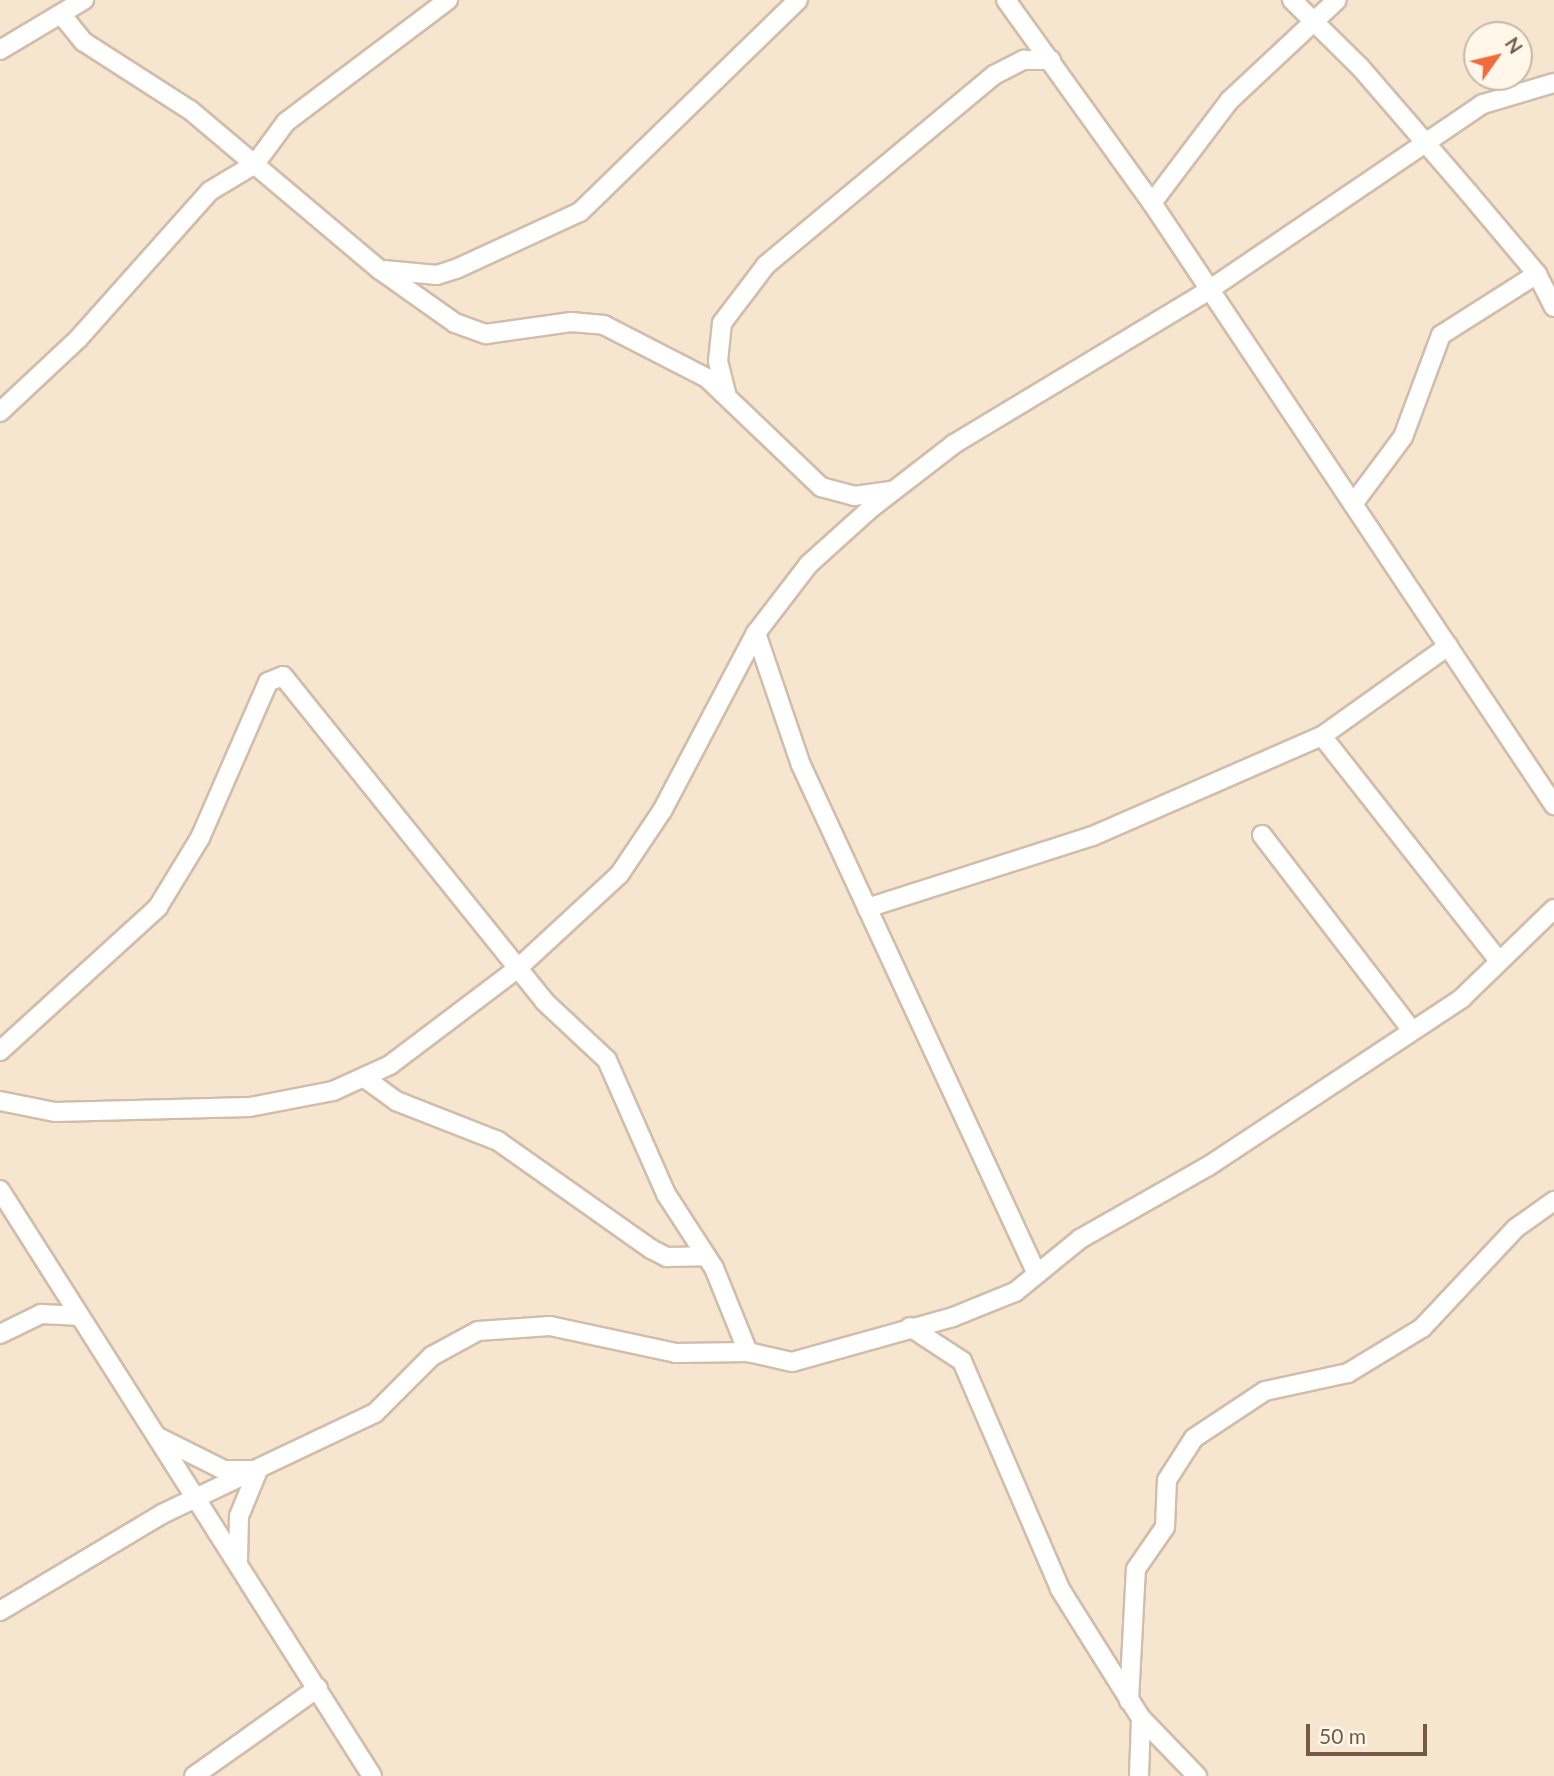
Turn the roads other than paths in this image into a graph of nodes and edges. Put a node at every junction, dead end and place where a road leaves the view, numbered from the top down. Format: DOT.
graph roads {
  1 [pos="84,0"];
  2 [pos="448,0"];
  3 [pos="798,0"];
  4 [pos="1006,0"];
  5 [pos="1292,0"];
  6 [pos="1337,0"];
  7 [pos="61,14"];
  8 [pos="1313,21"];
  9 [pos="0,50"];
  10 [pos="1051,60"];
  11 [pos="1554,83"];
  12 [pos="1425,141"];
  13 [pos="255,164"];
  14 [pos="1152,203"];
  15 [pos="380,270"];
  16 [pos="1536,274"];
  17 [pos="1209,290"];
  18 [pos="1554,307"];
  19 [pos="726,393"];
  20 [pos="0,412"];
  21 [pos="891,491"];
  22 [pos="1353,504"];
  23 [pos="756,633"];
  24 [pos="1448,646"];
  25 [pos="1322,736"];
  26 [pos="1554,806"];
  27 [pos="1262,835"];
  28 [pos="867,908"];
  29 [pos="1554,909"];
  30 [pos="1498,960"];
  31 [pos="517,969"];
  32 [pos="1411,1029"];
  33 [pos="0,1051"];
  34 [pos="366,1079"];
  35 [pos="0,1101"];
  36 [pos="0,1190"];
  37 [pos="1554,1201"];
  38 [pos="706,1256"];
  39 [pos="1037,1274"];
  40 [pos="76,1316"];
  41 [pos="910,1327"];
  42 [pos="0,1334"];
  43 [pos="748,1352"];
  44 [pos="150,1433"];
  45 [pos="258,1470"];
  46 [pos="194,1498"];
  47 [pos="237,1560"];
  48 [pos="0,1611"];
  49 [pos="318,1688"];
  50 [pos="1129,1701"];
  51 [pos="1141,1718"];
  52 [pos="194,1776"];
  53 [pos="372,1776"];
  54 [pos="1139,1776"];
  55 [pos="1197,1776"];
  1 -- 7 [label="street"];
  2 -- 13 [label="street"];
  3 -- 15 [label="street"];
  4 -- 10 [label="street"];
  5 -- 8 [label="street"];
  6 -- 8 [label="street"];
  7 -- 9 [label="street"];
  7 -- 13 [label="street"];
  8 -- 12 [label="street"];
  8 -- 14 [label="street"];
  10 -- 14 [label="street"];
  10 -- 19 [label="street"];
  11 -- 12 [label="street"];
  12 -- 16 [label="street"];
  12 -- 17 [label="street"];
  13 -- 15 [label="street"];
  13 -- 20 [label="street"];
  14 -- 17 [label="street"];
  15 -- 19 [label="street"];
  16 -- 18 [label="street"];
  16 -- 22 [label="street"];
  17 -- 21 [label="street"];
  17 -- 22 [label="street"];
  19 -- 21 [label="street"];
  21 -- 23 [label="street"];
  22 -- 24 [label="street"];
  23 -- 28 [label="street"];
  23 -- 31 [label="street"];
  24 -- 25 [label="street"];
  24 -- 26 [label="street"];
  25 -- 28 [label="street"];
  25 -- 30 [label="street"];
  27 -- 32 [label="street"];
  28 -- 39 [label="street"];
  29 -- 30 [label="street"];
  30 -- 32 [label="street"];
  31 -- 33 [label="street"];
  31 -- 34 [label="street"];
  31 -- 38 [label="street"];
  32 -- 39 [label="street"];
  34 -- 35 [label="street"];
  34 -- 38 [label="street"];
  36 -- 40 [label="street"];
  37 -- 50 [label="street"];
  38 -- 43 [label="street"];
  39 -- 41 [label="street"];
  40 -- 42 [label="street"];
  40 -- 44 [label="street"];
  41 -- 43 [label="street"];
  41 -- 50 [label="street"];
  43 -- 45 [label="street"];
  44 -- 45 [label="street"];
  44 -- 46 [label="street"];
  45 -- 46 [label="street"];
  45 -- 47 [label="street"];
  46 -- 47 [label="street"];
  46 -- 48 [label="street"];
  47 -- 49 [label="street"];
  49 -- 52 [label="street"];
  49 -- 53 [label="street"];
  50 -- 51 [label="street"];
  51 -- 54 [label="street"];
  51 -- 55 [label="street"];
}
